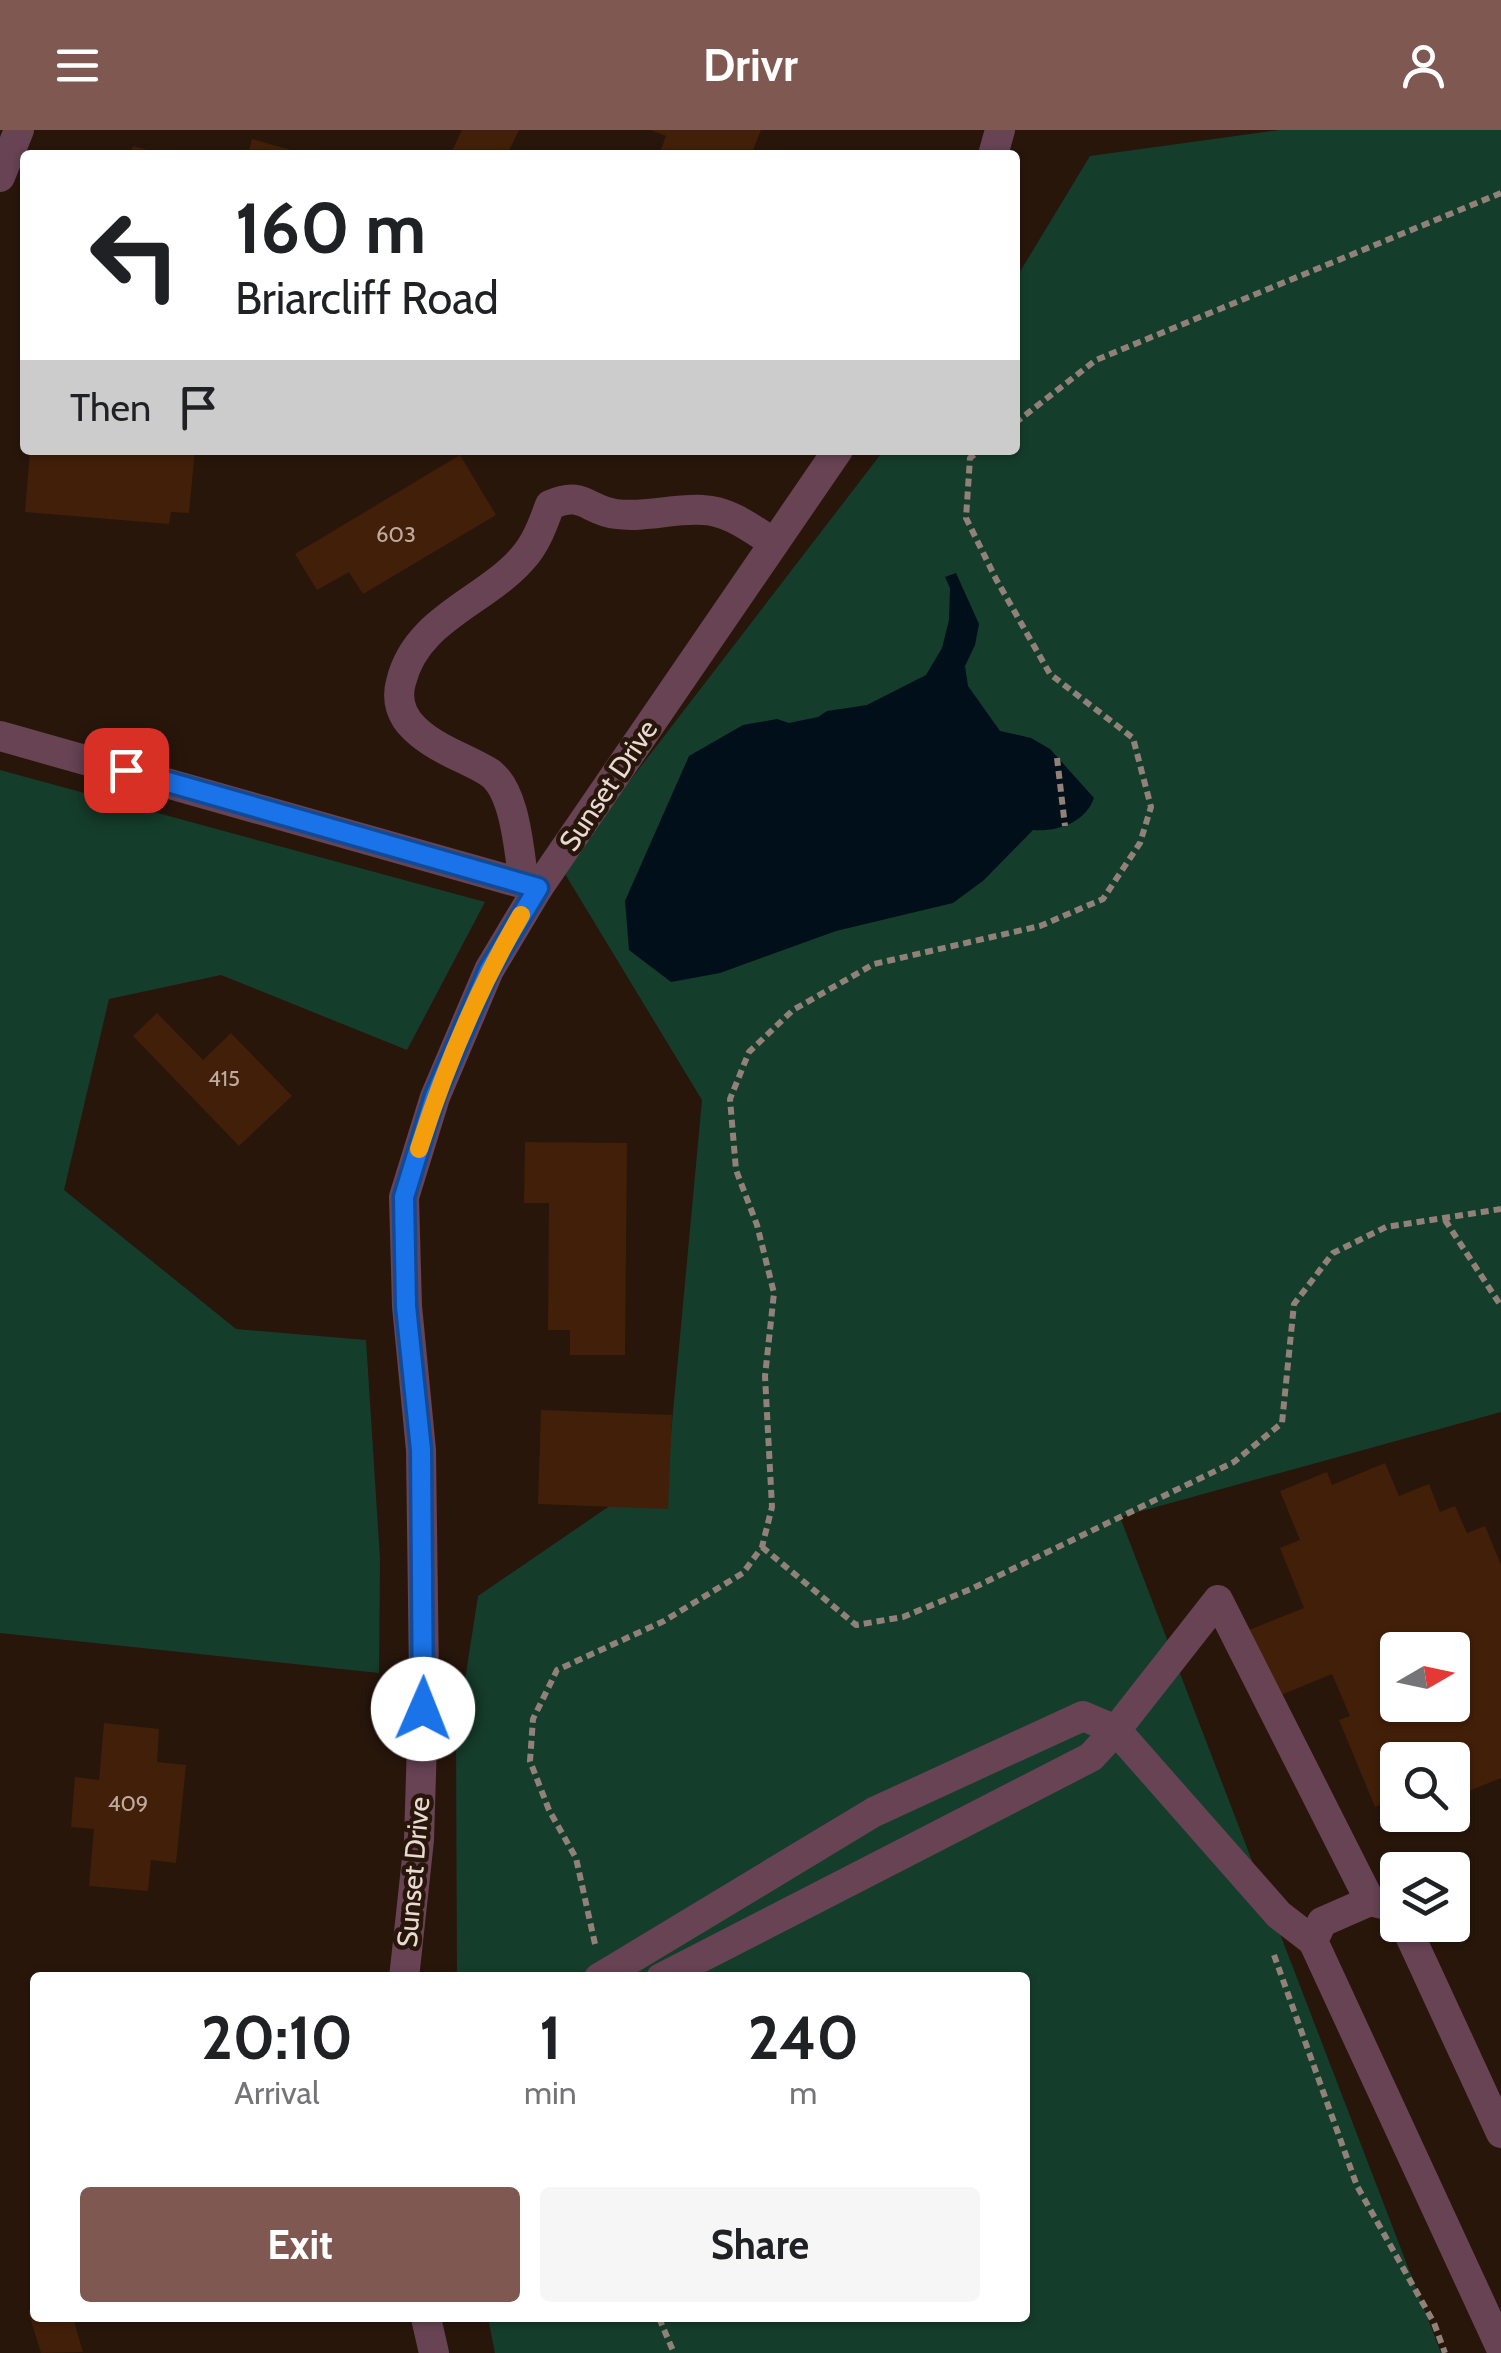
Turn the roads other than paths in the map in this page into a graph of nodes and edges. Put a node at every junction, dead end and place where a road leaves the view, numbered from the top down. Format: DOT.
graph roads {
  1 [pos="19,130"];
  2 [pos="0,177"];
  3 [pos="835,455"];
  4 [pos="774,543"];
  5 [pos="0,736"];
  6 [pos="531,886"];
  7 [pos="1116,1730"];
  8 [pos="1380,1897"];
  9 [pos="1380,1905"];
  10 [pos="1313,1941"];
  11 [pos="1414,1942"];
  12 [pos="405,1972"];
  13 [pos="608,1972"];
  14 [pos="673,1972"];
  15 [pos="1501,2133"];
  16 [pos="427,2322"];
  17 [pos="1501,2348"];
  18 [pos="434,2353"];
  1 -- 2 [label="street"];
  3 -- 4 [label="street, Sunset Drive"];
  4 -- 6 [label="street, Sunset Drive"];
  4 -- 6 [label="street"];
  5 -- 6 [label="street"];
  6 -- 12 [label="street, Sunset Drive"];
  7 -- 8 [label="street"];
  7 -- 10 [label="street"];
  7 -- 13 [label="street"];
  7 -- 14 [label="street"];
  9 -- 10 [label="street"];
  10 -- 17 [label="street"];
  11 -- 15 [label="street"];
  16 -- 18 [label="street"];
}
